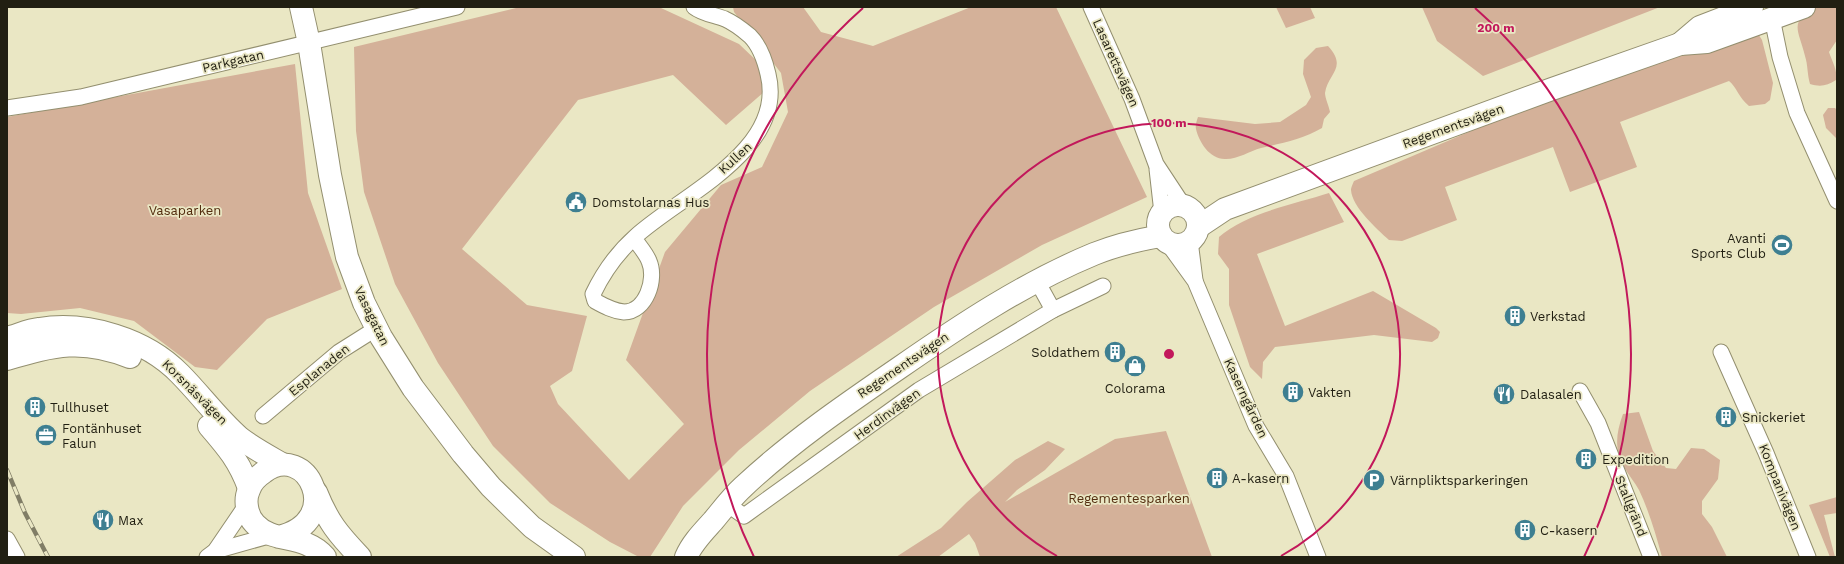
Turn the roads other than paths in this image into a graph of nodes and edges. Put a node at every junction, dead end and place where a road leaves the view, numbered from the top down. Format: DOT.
graph roads {
  1 [pos="301,7"];
  2 [pos="457,7"];
  3 [pos="694,7"];
  4 [pos="1091,7"];
  5 [pos="1752,7"];
  6 [pos="1804,7"];
  7 [pos="1771,12"];
  8 [pos="309,43"];
  9 [pos="1680,44"];
  10 [pos="7,108"];
  11 [pos="1156,164"];
  12 [pos="1837,201"];
  13 [pos="1186,206"];
  14 [pos="1225,209"];
  15 [pos="1162,227"];
  16 [pos="1194,234"];
  17 [pos="634,238"];
  18 [pos="1037,281"];
  19 [pos="1195,281"];
  20 [pos="1102,286"];
  21 [pos="1053,310"];
  22 [pos="377,328"];
  23 [pos="7,338"];
  24 [pos="1721,352"];
  25 [pos="7,360"];
  26 [pos="1580,391"];
  27 [pos="263,416"];
  28 [pos="282,464"];
  29 [pos="316,492"];
  30 [pos="248,496"];
  31 [pos="727,504"];
  32 [pos="713,520"];
  33 [pos="276,536"];
  34 [pos="7,539"];
  35 [pos="211,554"];
  36 [pos="17,557"];
  37 [pos="325,557"];
  38 [pos="360,557"];
  39 [pos="574,557"];
  40 [pos="686,557"];
  41 [pos="702,557"];
  42 [pos="1318,557"];
  43 [pos="1651,557"];
  44 [pos="1808,557"];
  1 -- 8 [label="street, Vasagatan"];
  2 -- 8 [label="street, Parkgatan"];
  3 -- 17 [label="street, Kullen"];
  4 -- 11 [label="street, Lasarettsvägen"];
  5 -- 9 [label="street, Regementsvägen"];
  6 -- 7 [label="street, Regementsvägen"];
  7 -- 9 [label="street, Regementsvägen"];
  7 -- 12 [label="street"];
  8 -- 10 [label="street, Parkgatan"];
  8 -- 22 [label="street, Vasagatan"];
  9 -- 14 [label="street, Regementsvägen"];
  11 -- 13 [label="street, Lasarettsvägen"];
  11 -- 15 [label="street, Lasarettsvägen"];
  13 -- 14 [label="street, Regementsvägen"];
  13 -- 15 [label="street"];
  13 -- 16 [label="street"];
  14 -- 16 [label="street, Regementsvägen"];
  15 -- 16 [label="street"];
  15 -- 18 [label="street, Regementsvägen"];
  15 -- 19 [label="street, Kaserngården"];
  16 -- 19 [label="street, Kaserngården"];
  17 -- 17 [label="street, Kullen"];
  18 -- 21 [label="street"];
  18 -- 31 [label="street, Regementsvägen"];
  19 -- 42 [label="street, Kaserngården"];
  20 -- 21 [label="street, Herdinvägen"];
  21 -- 31 [label="street, Herdinvägen"];
  22 -- 27 [label="street, Esplanaden"];
  22 -- 39 [label="street, Vasagatan"];
  23 -- 28 [label="street, Korsnäsvägen"];
  24 -- 44 [label="street, Kompanivägen"];
  25 -- 30 [label="street, Korsnäsvägen"];
  26 -- 43 [label="street, Stallgränd"];
  28 -- 29 [label="street"];
  28 -- 30 [label="street"];
  29 -- 33 [label="street"];
  29 -- 38 [label="street"];
  30 -- 33 [label="street"];
  30 -- 35 [label="street"];
  31 -- 32 [label="street, Regementsvägen"];
  32 -- 40 [label="street, Regementsvägen"];
  32 -- 41 [label="street, Regementsvägen"];
  33 -- 35 [label="street"];
  33 -- 37 [label="street"];
  34 -- 36 [label="street"];
}
